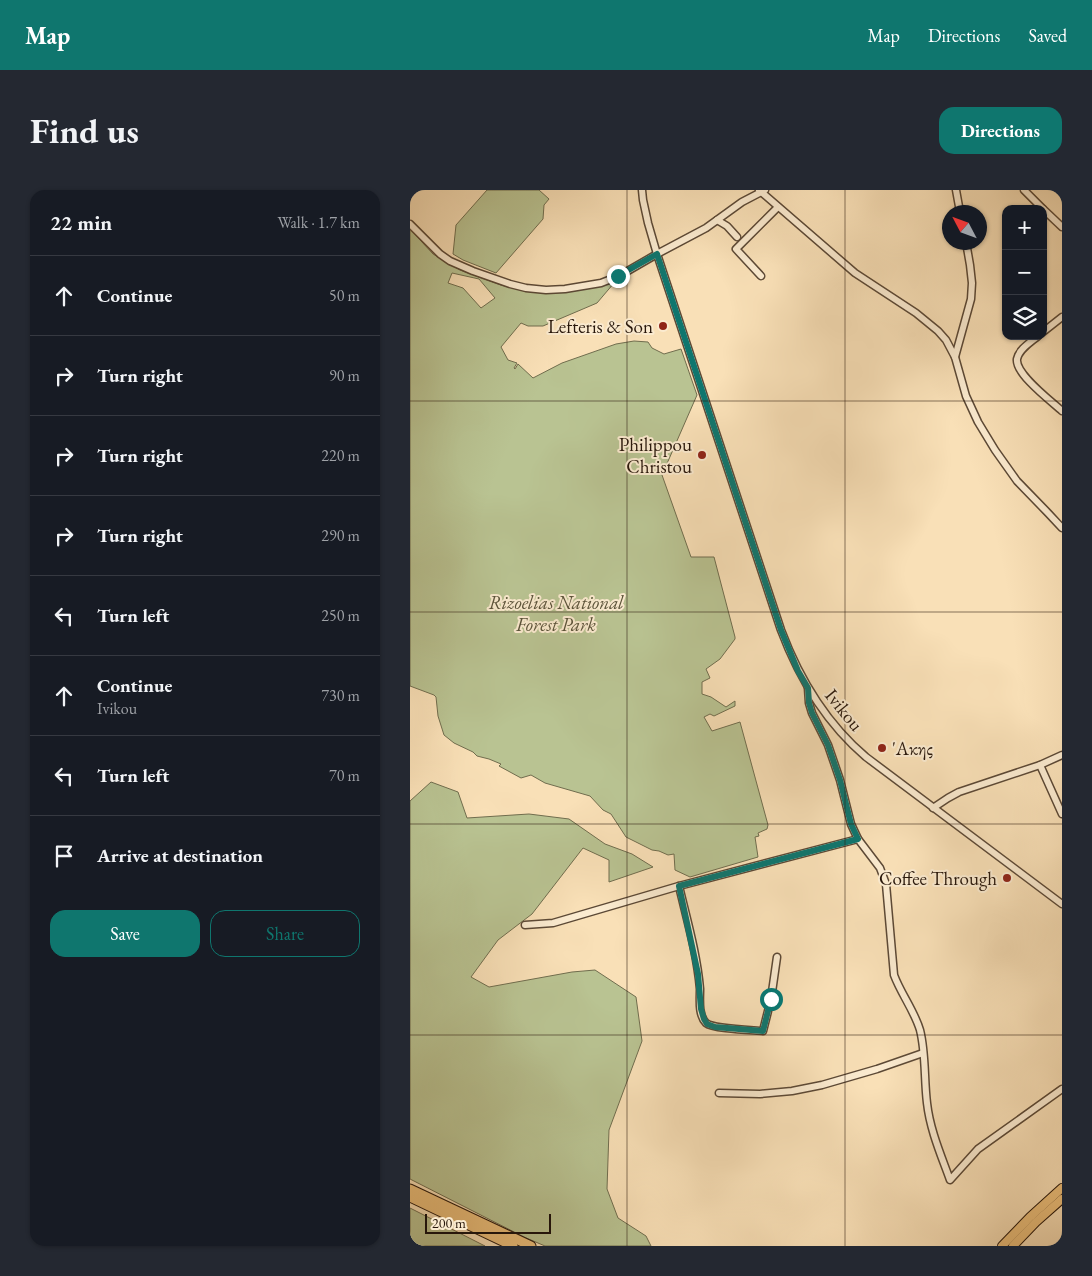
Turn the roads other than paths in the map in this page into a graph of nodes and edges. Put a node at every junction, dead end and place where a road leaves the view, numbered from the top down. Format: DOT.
graph roads {
  1 [pos="642,190"];
  2 [pos="956,190"];
  3 [pos="1024,190"];
  4 [pos="762,191"];
  5 [pos="959,205"];
  6 [pos="1039,205"];
  7 [pos="778,207"];
  8 [pos="1047,213"];
  9 [pos="717,220"];
  10 [pos="410,224"];
  11 [pos="1062,227"];
  12 [pos="737,237"];
  13 [pos="967,250"];
  14 [pos="657,254"];
  15 [pos="761,276"];
  16 [pos="1062,317"];
  17 [pos="1047,329"];
  18 [pos="1033,340"];
  19 [pos="955,357"];
  20 [pos="1062,411"];
  21 [pos="1062,528"];
  22 [pos="808,688"];
  23 [pos="1062,755"];
  24 [pos="1040,765"];
  25 [pos="933,808"];
  26 [pos="1062,814"];
  27 [pos="858,839"];
  28 [pos="679,886"];
  29 [pos="1062,904"];
  30 [pos="525,925"];
  31 [pos="777,957"];
  32 [pos="923,1053"];
  33 [pos="1062,1089"];
  34 [pos="719,1093"];
  35 [pos="1062,1188"];
  36 [pos="410,1189"];
  37 [pos="410,1197"];
  38 [pos="1062,1199"];
  39 [pos="513,1246"];
  40 [pos="531,1246"];
  41 [pos="1002,1246"];
  42 [pos="1013,1246"];
  1 -- 14 [label="street, Ivikou"];
  2 -- 5 [label="street"];
  3 -- 6 [label="street"];
  4 -- 7 [label="street"];
  4 -- 9 [label="street"];
  7 -- 15 [label="street"];
  7 -- 19 [label="street"];
  8 -- 11 [label="street"];
  9 -- 12 [label="street"];
  9 -- 14 [label="street"];
  10 -- 14 [label="street"];
  13 -- 19 [label="street"];
  14 -- 22 [label="street, Ivikou"];
  16 -- 17 [label="street"];
  18 -- 20 [label="street"];
  19 -- 21 [label="street"];
  22 -- 25 [label="street, Ivikou"];
  22 -- 27 [label="street"];
  23 -- 24 [label="street"];
  24 -- 25 [label="street"];
  24 -- 26 [label="street"];
  25 -- 29 [label="street, Ivikou"];
  27 -- 28 [label="street"];
  27 -- 32 [label="street"];
  28 -- 30 [label="street"];
  28 -- 31 [label="street"];
  32 -- 33 [label="street"];
  32 -- 34 [label="street"];
  35 -- 41 [label="main road"];
  36 -- 40 [label="highway"];
  37 -- 39 [label="highway"];
  38 -- 42 [label="main road"];
}
